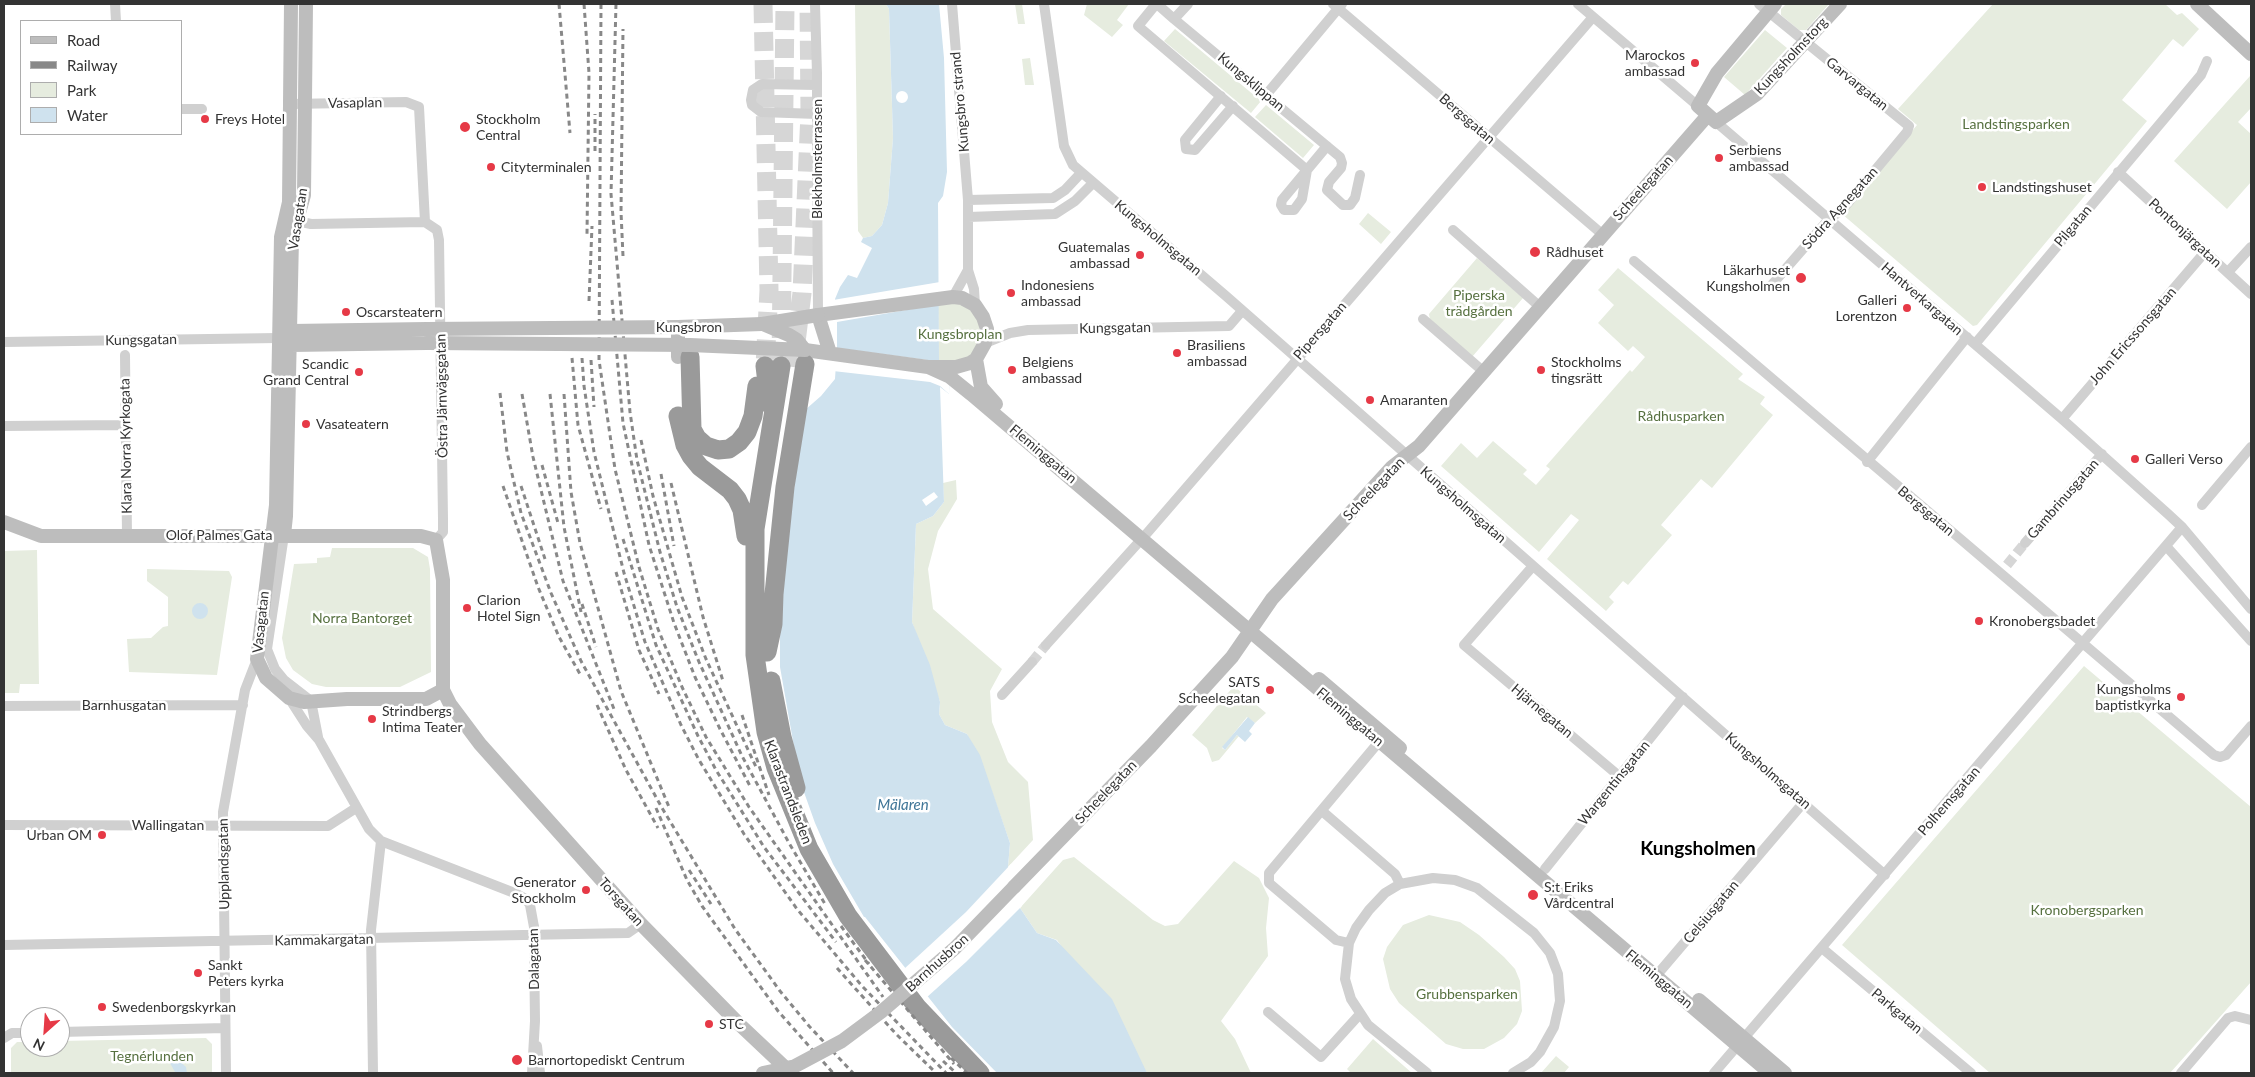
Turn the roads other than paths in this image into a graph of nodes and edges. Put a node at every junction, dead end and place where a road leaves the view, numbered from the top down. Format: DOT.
graph roads {
  1 [pos="115,4"];
  2 [pos="290,4"];
  3 [pos="306,4"];
  4 [pos="815,4"];
  5 [pos="952,4"];
  6 [pos="1044,4"];
  7 [pos="1156,4"];
  8 [pos="1188,4"];
  9 [pos="1578,4"];
  10 [pos="1840,4"];
  11 [pos="2197,4"];
  12 [pos="1338,5"];
  13 [pos="1767,6"];
  14 [pos="1594,17"];
  15 [pos="1174,19"];
  16 [pos="116,20"];
  17 [pos="1805,42"];
  18 [pos="2251,54"];
  19 [pos="2207,62"];
  20 [pos="817,85"];
  21 [pos="1266,94"];
  22 [pos="1221,96"];
  23 [pos="289,104"];
  24 [pos="304,104"];
  25 [pos="1233,106"];
  26 [pos="182,109"];
  27 [pos="202,109"];
  28 [pos="817,114"];
  29 [pos="1707,114"];
  30 [pos="1909,126"];
  31 [pos="1488,137"];
  32 [pos="1327,146"];
  33 [pos="2118,172"];
  34 [pos="1081,173"];
  35 [pos="1360,176"];
  36 [pos="1093,182"];
  37 [pos="1053,198"];
  38 [pos="968,200"];
  39 [pos="289,202"];
  40 [pos="1055,214"];
  41 [pos="968,217"];
  42 [pos="1829,219"];
  43 [pos="297,221"];
  44 [pos="425,222"];
  45 [pos="1453,230"];
  46 [pos="1602,234"];
  47 [pos="2251,247"];
  48 [pos="2205,252"];
  49 [pos="1634,261"];
  50 [pos="968,270"];
  51 [pos="2228,272"];
  52 [pos="1769,288"];
  53 [pos="2251,294"];
  54 [pos="951,297"];
  55 [pos="975,305"];
  56 [pos="1539,306"];
  57 [pos="1242,312"];
  58 [pos="818,315"];
  59 [pos="1423,319"];
  60 [pos="762,324"];
  61 [pos="566,327"];
  62 [pos="684,327"];
  63 [pos="427,336"];
  64 [pos="1967,337"];
  65 [pos="286,338"];
  66 [pos="4,342"];
  67 [pos="567,343"];
  68 [pos="985,343"];
  69 [pos="1975,344"];
  70 [pos="684,351"];
  71 [pos="830,353"];
  72 [pos="125,355"];
  73 [pos="976,359"];
  74 [pos="1296,359"];
  75 [pos="790,363"];
  76 [pos="950,372"];
  77 [pos="1484,372"];
  78 [pos="2062,419"];
  79 [pos="126,425"];
  80 [pos="4,426"];
  81 [pos="2251,447"];
  82 [pos="2102,454"];
  83 [pos="1406,456"];
  84 [pos="1868,462"];
  85 [pos="2202,505"];
  86 [pos="4,522"];
  87 [pos="2182,527"];
  88 [pos="278,535"];
  89 [pos="127,536"];
  90 [pos="746,536"];
  91 [pos="1145,536"];
  92 [pos="436,540"];
  93 [pos="2025,543"];
  94 [pos="2166,546"];
  95 [pos="1533,566"];
  96 [pos="2251,609"];
  97 [pos="1252,628"];
  98 [pos="2251,641"];
  99 [pos="1046,645"];
  100 [pos="2082,645"];
  101 [pos="767,652"];
  102 [pos="257,659"];
  103 [pos="1032,662"];
  104 [pos="443,690"];
  105 [pos="1002,695"];
  106 [pos="1683,697"];
  107 [pos="289,698"];
  108 [pos="426,699"];
  109 [pos="311,702"];
  110 [pos="243,705"];
  111 [pos="4,706"];
  112 [pos="762,717"];
  113 [pos="462,721"];
  114 [pos="2251,726"];
  115 [pos="1382,738"];
  116 [pos="319,740"];
  117 [pos="1619,776"];
  118 [pos="1804,802"];
  119 [pos="356,808"];
  120 [pos="1322,810"];
  121 [pos="222,824"];
  122 [pos="4,825"];
  123 [pos="1058,840"];
  124 [pos="381,841"];
  125 [pos="1545,870"];
  126 [pos="1885,875"];
  127 [pos="1400,884"];
  128 [pos="641,924"];
  129 [pos="371,940"];
  130 [pos="224,942"];
  131 [pos="1349,943"];
  132 [pos="4,945"];
  133 [pos="1823,949"];
  134 [pos="1659,972"];
  135 [pos="1268,1012"];
  136 [pos="1360,1014"];
  137 [pos="2251,1020"];
  138 [pos="535,1021"];
  139 [pos="225,1028"];
  140 [pos="70,1032"];
  141 [pos="20,1033"];
  142 [pos="4,1038"];
  143 [pos="1741,1043"];
  144 [pos="795,1069"];
  145 [pos="226,1073"];
  146 [pos="373,1073"];
  147 [pos="532,1073"];
  148 [pos="540,1073"];
  149 [pos="764,1073"];
  150 [pos="782,1073"];
  151 [pos="980,1073"];
  152 [pos="989,1073"];
  153 [pos="1427,1073"];
  154 [pos="1513,1073"];
  155 [pos="1714,1073"];
  156 [pos="1770,1073"];
  157 [pos="1785,1073"];
  158 [pos="1971,1073"];
  159 [pos="2181,1073"];
  1 -- 16 [label="street"];
  2 -- 23 [label="street, Vasagatan"];
  3 -- 24 [label="street, Vasagatan"];
  4 -- 20 [label="street, Blekholmsterrassen, bridge"];
  5 -- 38 [label="street, Kungsbro strand"];
  6 -- 34 [label="street, Kungsholmsgatan"];
  7 -- 15 [label="street, Kungsklippan"];
  7 -- 22 [label="street"];
  8 -- 15 [label="street"];
  9 -- 14 [label="street, Hantverkargatan"];
  10 -- 17 [label="street, Kungsholmstorg"];
  11 -- 18 [label="street"];
  12 -- 21 [label="street"];
  12 -- 31 [label="street, Bergsgatan"];
  13 -- 17 [label="street, Garvargatan"];
  13 -- 29 [label="street"];
  14 -- 29 [label="street, Hantverkargatan"];
  14 -- 31 [label="street, Pipersgatan"];
  15 -- 21 [label="street, Kungsklippan"];
  17 -- 29 [label="street, Kungsholmstorg"];
  17 -- 30 [label="street, Garvargatan"];
  19 -- 33 [label="street, Pilgatan"];
  20 -- 28 [label="street, Blekholmsterrassen, bridge"];
  20 -- 28 [label="street, bridge"];
  21 -- 32 [label="street, Kungsklippan"];
  22 -- 25 [label="street"];
  22 -- 25 [label="street"];
  23 -- 24 [label="street, Vasaplan"];
  23 -- 39 [label="street, Vasagatan"];
  24 -- 43 [label="street, Vasagatan"];
  24 -- 44 [label="street, Vasaplan"];
  25 -- 32 [label="street"];
  26 -- 27 [label="street"];
  28 -- 58 [label="street, Blekholmsterrassen, bridge"];
  29 -- 42 [label="street, Hantverkargatan"];
  29 -- 46 [label="street, Scheelegatan"];
  30 -- 42 [label="street, Södra Agnegatan"];
  31 -- 46 [label="street, Bergsgatan"];
  31 -- 74 [label="street, Pipersgatan"];
  32 -- 35 [label="street, Kungsklippan"];
  33 -- 48 [label="street, Pontonjärgatan"];
  33 -- 69 [label="street, Pilgatan"];
  34 -- 36 [label="street, Kungsholmsgatan"];
  34 -- 37 [label="street"];
  36 -- 40 [label="street"];
  36 -- 57 [label="street, Kungsholmsgatan"];
  37 -- 38 [label="street"];
  37 -- 40 [label="street"];
  38 -- 41 [label="street, Kungsbro strand"];
  39 -- 43 [label="street"];
  39 -- 65 [label="street, Vasagatan"];
  40 -- 41 [label="street"];
  41 -- 50 [label="street"];
  42 -- 52 [label="street, Södra Agnegatan"];
  42 -- 64 [label="street, Hantverkargatan"];
  43 -- 44 [label="street"];
  43 -- 65 [label="street, Vasagatan"];
  44 -- 92 [label="street, Östra Järnvägsgatan"];
  45 -- 56 [label="street"];
  46 -- 56 [label="street, Scheelegatan"];
  47 -- 51 [label="street"];
  48 -- 51 [label="street, Pontonjärgatan"];
  48 -- 78 [label="street, John Ericssonsgatan"];
  49 -- 84 [label="street, Bergsgatan"];
  50 -- 54 [label="street"];
  50 -- 55 [label="street"];
  51 -- 53 [label="street, Pontonjärgatan"];
  54 -- 55 [label="street"];
  54 -- 58 [label="street, Kungsbron"];
  55 -- 68 [label="street"];
  56 -- 77 [label="street, Scheelegatan"];
  57 -- 68 [label="street, Kungsgatan"];
  57 -- 74 [label="street, Kungsholmsgatan"];
  58 -- 60 [label="street, Kungsbron, bridge"];
  58 -- 71 [label="street"];
  59 -- 77 [label="street"];
  60 -- 62 [label="street, Kungsbron"];
  60 -- 75 [label="street, bridge"];
  61 -- 62 [label="street, Kungsbron, bridge"];
  61 -- 63 [label="street, Kungsbron, bridge"];
  61 -- 67 [label="street"];
  62 -- 70 [label="street"];
  63 -- 65 [label="street, Kungsgatan"];
  63 -- 67 [label="street, Kungsbron, bridge"];
  64 -- 69 [label="street, Hantverkargatan"];
  64 -- 84 [label="street"];
  65 -- 66 [label="street, Kungsgatan"];
  65 -- 88 [label="street, Vasagatan"];
  67 -- 70 [label="street, Kungsbron, bridge"];
  68 -- 73 [label="street"];
  69 -- 78 [label="street, Hantverkargatan"];
  70 -- 75 [label="street, Kungsbron, bridge"];
  70 -- 75 [label="highway"];
  70 -- 90 [label="highway"];
  71 -- 75 [label="street, Kungsbron"];
  71 -- 76 [label="street, Kungsbron"];
  72 -- 79 [label="street, Klara Norra Kyrkogata"];
  73 -- 76 [label="street"];
  73 -- 91 [label="street, Fleminggatan"];
  74 -- 83 [label="street, Kungsholmsgatan"];
  74 -- 91 [label="street, Pipersgatan"];
  75 -- 90 [label="highway"];
  75 -- 101 [label="highway"];
  75 -- 101 [label="highway, Klarastrandsleden"];
  75 -- 112 [label="highway, Klarastrandsleden"];
  76 -- 91 [label="street, Fleminggatan"];
  77 -- 83 [label="street, Scheelegatan"];
  78 -- 82 [label="street, Hantverkargatan"];
  79 -- 80 [label="street"];
  79 -- 89 [label="street, Klara Norra Kyrkogata"];
  81 -- 85 [label="street"];
  82 -- 87 [label="street, Hantverkargatan"];
  82 -- 93 [label="street, Gambrinusgatan"];
  83 -- 95 [label="street, Kungsholmsgatan"];
  83 -- 97 [label="street, Scheelegatan"];
  84 -- 100 [label="street, Bergsgatan"];
  86 -- 89 [label="street, Olof Palmes Gata"];
  87 -- 94 [label="street, Polhemsgatan"];
  87 -- 96 [label="street, Hantverkargatan"];
  88 -- 89 [label="street, Olof Palmes Gata"];
  88 -- 92 [label="street, Olof Palmes Gata"];
  88 -- 102 [label="street, Vasagatan"];
  88 -- 109 [label="street, Vasagatan"];
  90 -- 112 [label="highway"];
  91 -- 97 [label="street, Fleminggatan"];
  91 -- 99 [label="street, Pipersgatan"];
  92 -- 104 [label="street, Östra Järnvägsgatan"];
  94 -- 98 [label="street"];
  94 -- 100 [label="street, Polhemsgatan"];
  95 -- 106 [label="street, Kungsholmsgatan"];
  95 -- 117 [label="street, Hjärnegatan"];
  97 -- 115 [label="street, Fleminggatan"];
  97 -- 123 [label="street, Scheelegatan"];
  100 -- 114 [label="street, Bergsgatan"];
  100 -- 126 [label="street, Polhemsgatan"];
  101 -- 152 [label="highway, Klarastrandsleden"];
  102 -- 107 [label="street, Vasagatan"];
  102 -- 110 [label="street, Upplandsgatan"];
  103 -- 105 [label="street"];
  104 -- 108 [label="street"];
  104 -- 113 [label="street, Torsgatan"];
  106 -- 117 [label="street, Wargentinsgatan"];
  106 -- 118 [label="street, Kungsholmsgatan"];
  107 -- 109 [label="street"];
  107 -- 116 [label="street"];
  108 -- 109 [label="street"];
  108 -- 113 [label="street, Torsgatan"];
  109 -- 116 [label="street"];
  110 -- 111 [label="street, Barnhusgatan"];
  110 -- 121 [label="street, Upplandsgatan"];
  112 -- 151 [label="highway, Klarastrandsleden"];
  113 -- 128 [label="street, Torsgatan"];
  115 -- 120 [label="street"];
  115 -- 125 [label="street, Fleminggatan"];
  115 -- 134 [label="street, Fleminggatan"];
  116 -- 119 [label="street"];
  117 -- 125 [label="street, Wargentinsgatan"];
  118 -- 126 [label="street, Kungsholmsgatan"];
  118 -- 134 [label="street, Celsiusgatan"];
  119 -- 121 [label="street, Wallingatan"];
  119 -- 124 [label="street"];
  120 -- 127 [label="street"];
  120 -- 131 [label="street"];
  121 -- 122 [label="street, Wallingatan"];
  121 -- 130 [label="street, Upplandsgatan"];
  123 -- 144 [label="street, Barnhusbron, bridge"];
  124 -- 129 [label="street"];
  124 -- 138 [label="street, Dalagatan, bridge"];
  125 -- 134 [label="street, Fleminggatan"];
  126 -- 133 [label="street, Polhemsgatan"];
  127 -- 131 [label="street"];
  127 -- 154 [label="street"];
  128 -- 129 [label="street, Kammakargatan"];
  128 -- 144 [label="street, Torsgatan"];
  129 -- 130 [label="street, Kammakargatan"];
  129 -- 146 [label="street"];
  130 -- 132 [label="street, Kammakargatan"];
  130 -- 139 [label="street, Upplandsgatan"];
  131 -- 136 [label="street"];
  133 -- 143 [label="street, Polhemsgatan"];
  133 -- 158 [label="street, Parkgatan"];
  134 -- 143 [label="street, Fleminggatan"];
  135 -- 136 [label="street"];
  136 -- 153 [label="street"];
  137 -- 159 [label="street"];
  138 -- 147 [label="street, Dalagatan"];
  138 -- 148 [label="street, Dalagatan"];
  139 -- 140 [label="street"];
  139 -- 145 [label="street, Upplandsgatan"];
  141 -- 142 [label="street"];
  143 -- 155 [label="street, Polhemsgatan"];
  143 -- 156 [label="street, Fleminggatan"];
  143 -- 157 [label="street, Fleminggatan"];
  144 -- 149 [label="street, Barnhusbron, bridge"];
  144 -- 150 [label="street, Barnhusbron, bridge"];
}
